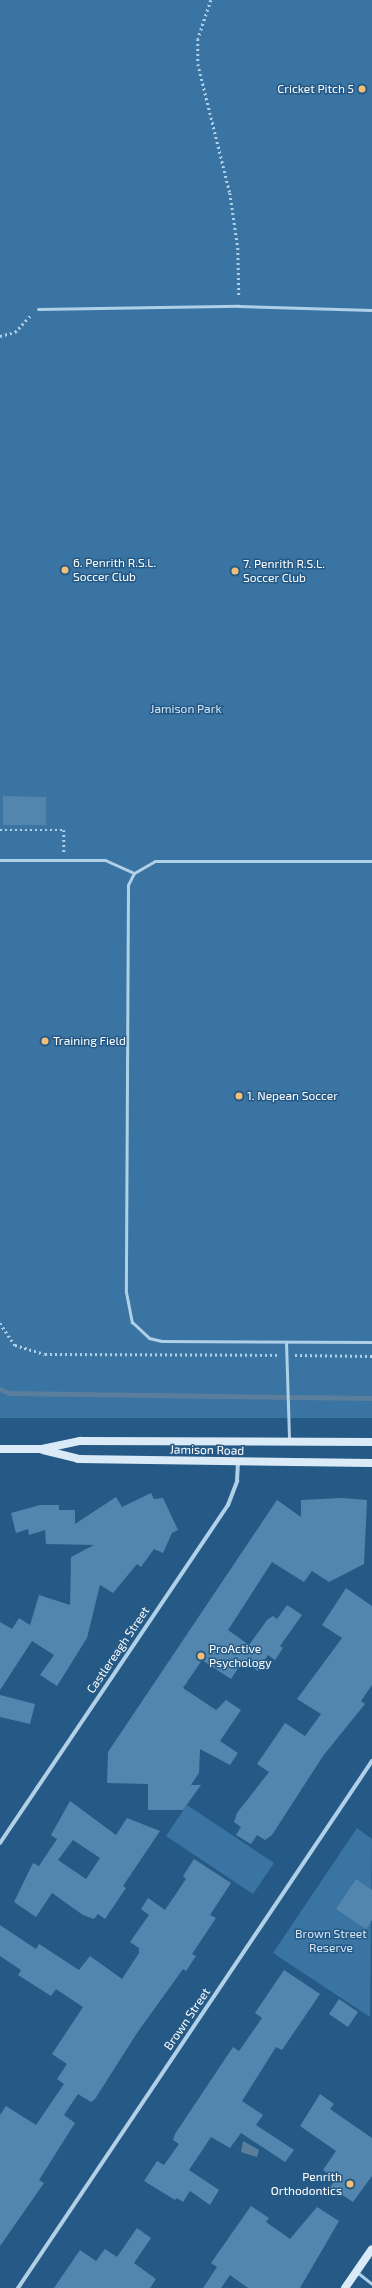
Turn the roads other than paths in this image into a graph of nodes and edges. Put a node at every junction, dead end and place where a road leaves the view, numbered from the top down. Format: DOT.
graph roads {
  1 [pos="38,310"];
  2 [pos="372,310"];
  3 [pos="0,860"];
  4 [pos="372,861"];
  5 [pos="134,873"];
  6 [pos="286,1342"];
  7 [pos="372,1342"];
  8 [pos="289,1442"];
  9 [pos="372,1442"];
  10 [pos="0,1449"];
  11 [pos="42,1449"];
  12 [pos="238,1463"];
  13 [pos="372,1463"];
  14 [pos="372,1761"];
  15 [pos="0,1843"];
  16 [pos="372,2249"];
  17 [pos="356,2272"];
  18 [pos="372,2284"];
  19 [pos="18,2288"];
  20 [pos="345,2288"];
  1 -- 2 [label="lane"];
  3 -- 5 [label="lane"];
  4 -- 5 [label="lane"];
  5 -- 6 [label="lane"];
  6 -- 7 [label="lane"];
  6 -- 8 [label="lane"];
  8 -- 9 [label="main road, Jamison Road"];
  8 -- 11 [label="main road, Jamison Road"];
  10 -- 11 [label="main road, Jamison Road"];
  11 -- 12 [label="main road, Jamison Road"];
  12 -- 13 [label="main road, Jamison Road"];
  12 -- 15 [label="street, Castlereagh Street"];
  14 -- 19 [label="street, Brown Street"];
  16 -- 17 [label="main road"];
  17 -- 18 [label="lane"];
  17 -- 20 [label="main road"];
}
